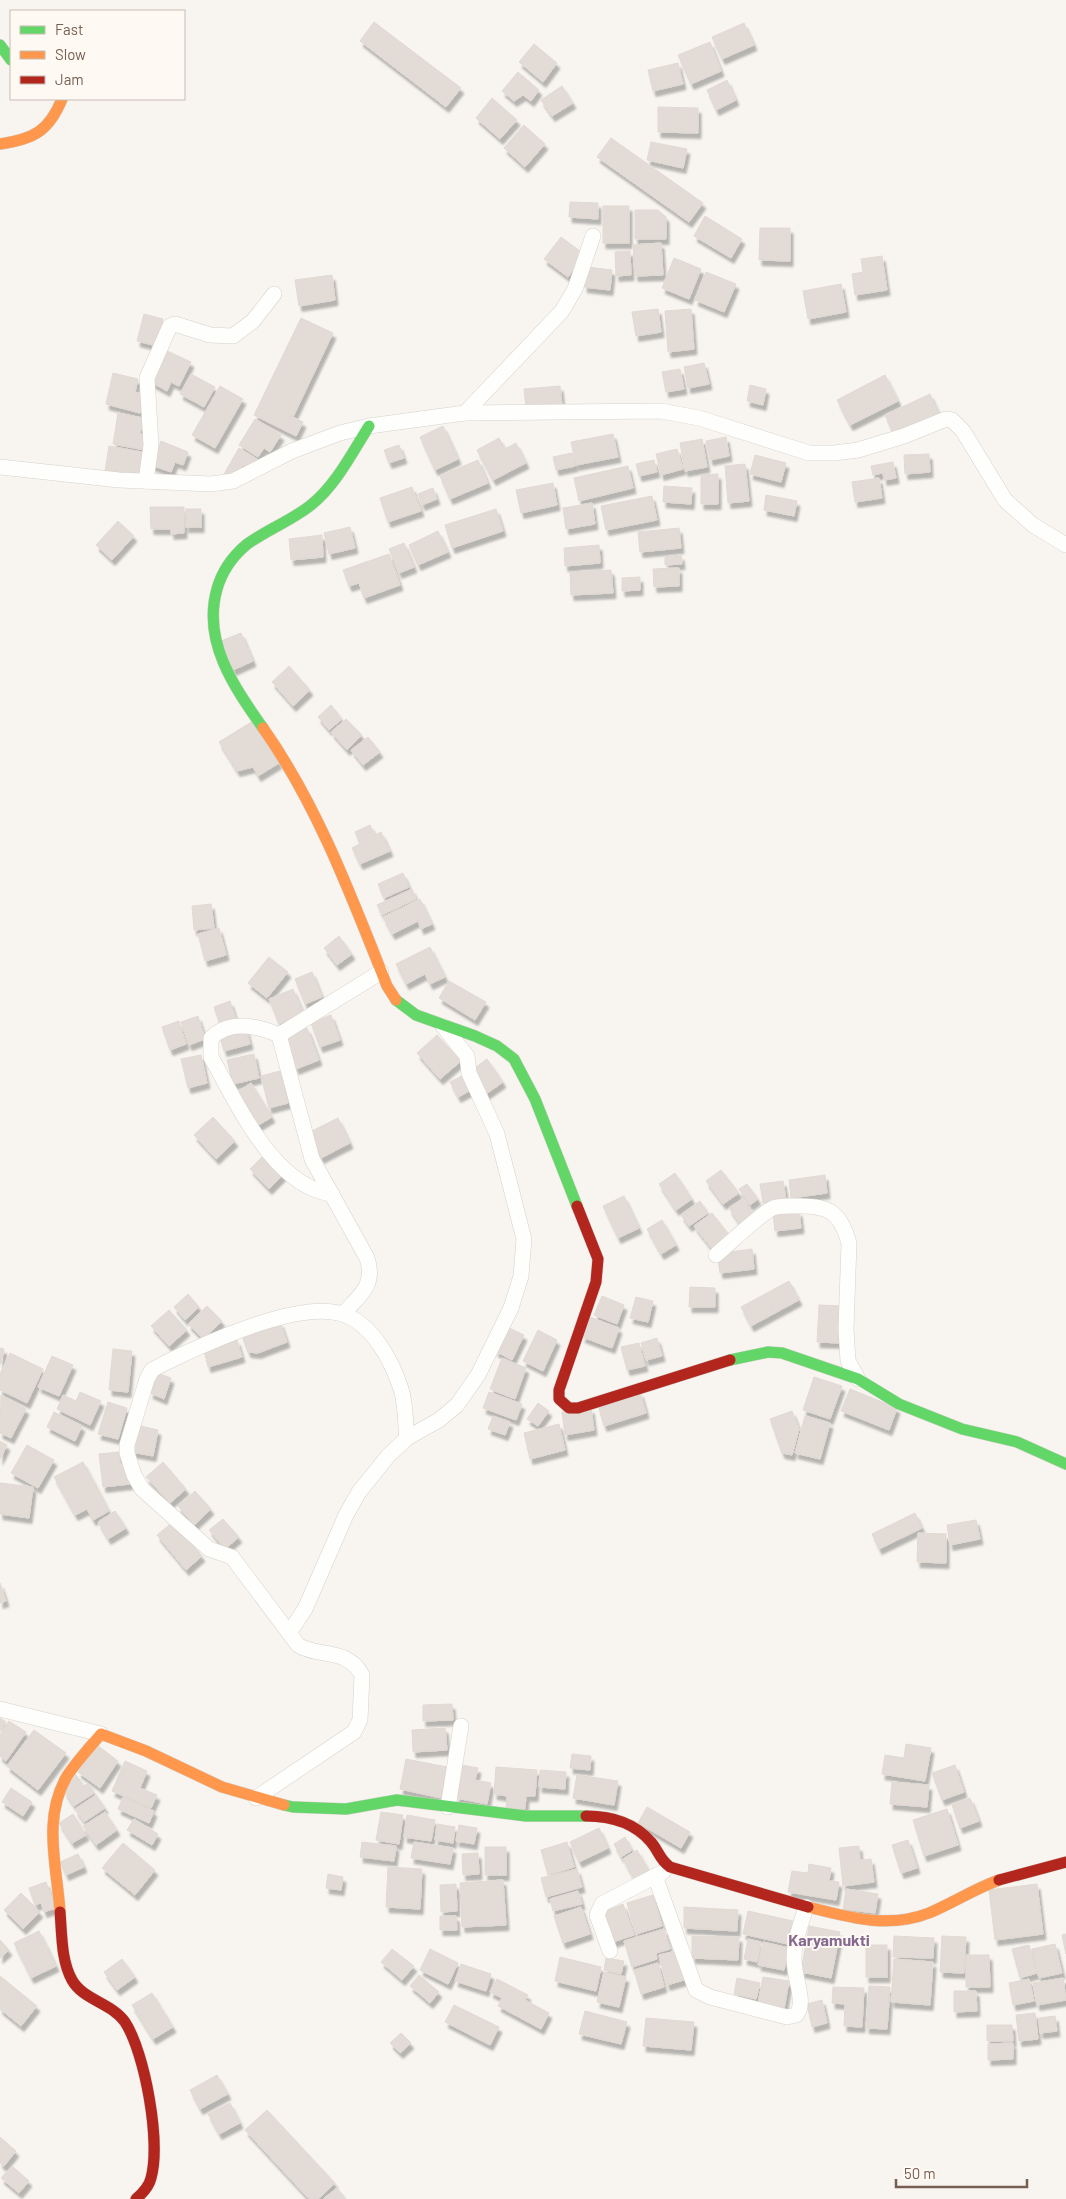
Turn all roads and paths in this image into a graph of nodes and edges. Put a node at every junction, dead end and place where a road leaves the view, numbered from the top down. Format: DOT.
graph roads {
  1 [pos="0,45"];
  2 [pos="10,59"];
  3 [pos="62,100"];
  4 [pos="0,144"];
  5 [pos="594,236"];
  6 [pos="274,294"];
  7 [pos="465,413"];
  8 [pos="368,426"];
  9 [pos="0,467"];
  10 [pos="146,481"];
  11 [pos="1066,545"];
  12 [pos="381,972"];
  13 [pos="443,1025"];
  14 [pos="278,1035"];
  15 [pos="332,1194"];
  16 [pos="716,1255"];
  17 [pos="343,1314"];
  18 [pos="858,1379"];
  19 [pos="407,1438"];
  20 [pos="1066,1464"];
  21 [pos="289,1633"];
  22 [pos="0,1709"];
  23 [pos="461,1726"];
  24 [pos="101,1734"];
  25 [pos="256,1798"];
  26 [pos="448,1807"];
  27 [pos="1066,1862"];
  28 [pos="670,1867"];
  29 [pos="654,1876"];
  30 [pos="806,1906"];
  31 [pos="610,1951"];
  32 [pos="136,2199"];
  1 -- 2 [label="street"];
  3 -- 4 [label="street"];
  5 -- 7 [label="street"];
  6 -- 10 [label="street"];
  7 -- 8 [label="street"];
  7 -- 11 [label="street"];
  8 -- 10 [label="street"];
  8 -- 12 [label="street"];
  9 -- 10 [label="street"];
  12 -- 13 [label="street"];
  12 -- 14 [label="street"];
  13 -- 18 [label="street"];
  13 -- 19 [label="street"];
  14 -- 15 [label="street"];
  14 -- 15 [label="street"];
  15 -- 17 [label="street"];
  16 -- 18 [label="street"];
  17 -- 19 [label="street"];
  17 -- 21 [label="street"];
  18 -- 20 [label="street"];
  19 -- 21 [label="street"];
  21 -- 25 [label="street"];
  22 -- 24 [label="street"];
  23 -- 26 [label="street"];
  24 -- 25 [label="street"];
  24 -- 32 [label="street"];
  25 -- 26 [label="street"];
  26 -- 28 [label="street"];
  27 -- 30 [label="street"];
  28 -- 29 [label="street"];
  28 -- 30 [label="street"];
  29 -- 30 [label="street"];
  29 -- 31 [label="street"];
}
